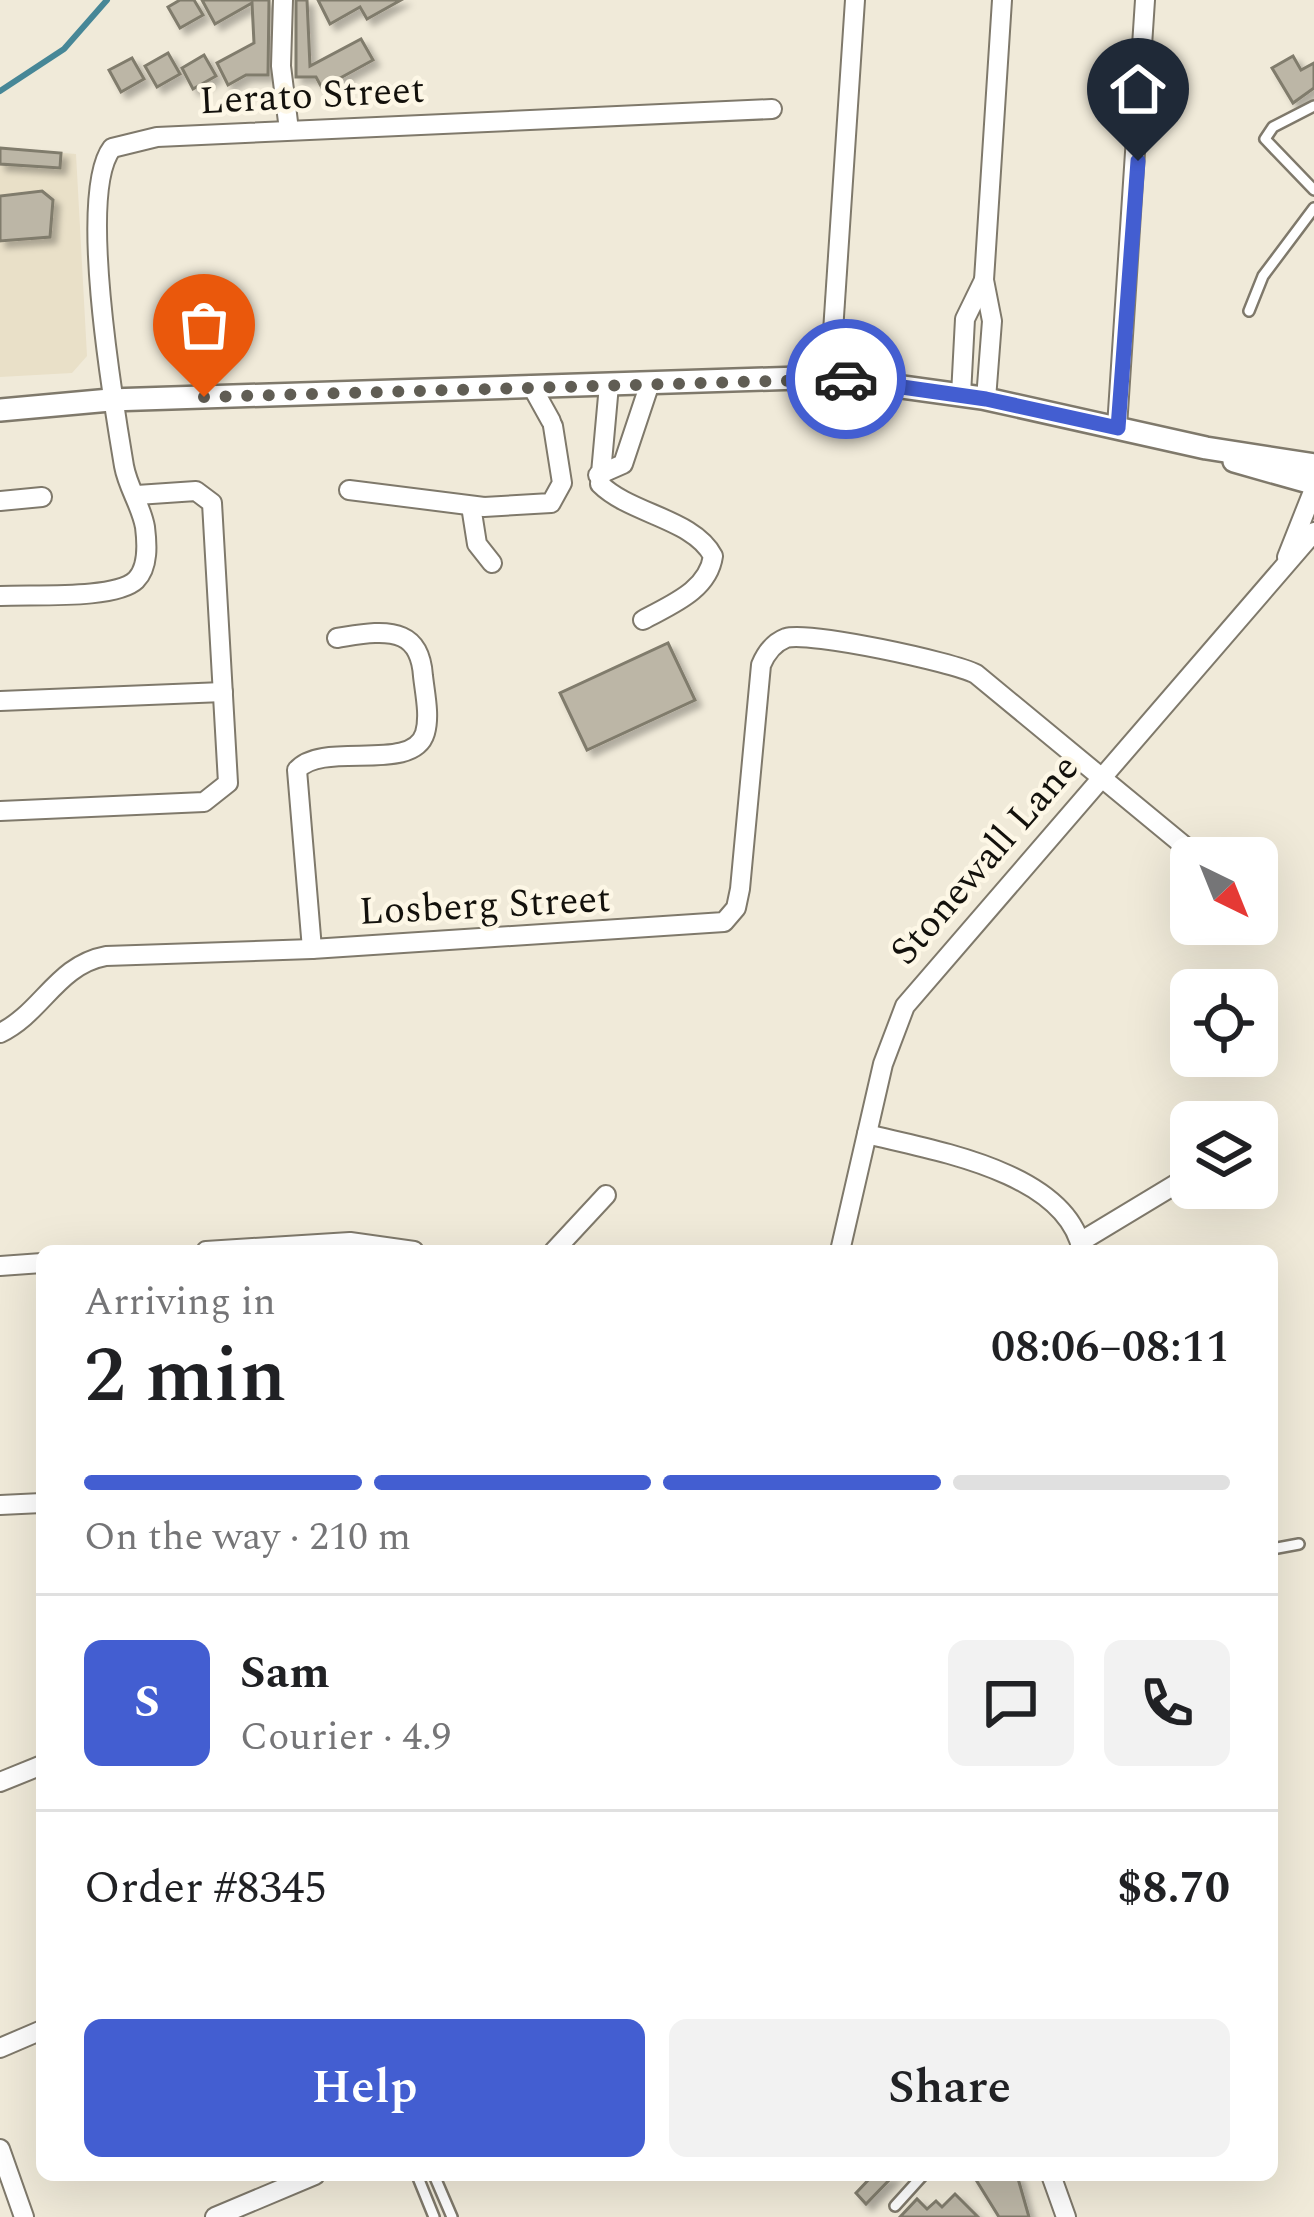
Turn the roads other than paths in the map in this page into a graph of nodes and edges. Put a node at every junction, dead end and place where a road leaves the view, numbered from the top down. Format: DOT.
graph roads {
  1 [pos="284,0"];
  2 [pos="855,0"];
  3 [pos="1002,0"];
  4 [pos="1145,0"];
  5 [pos="1314,106"];
  6 [pos="772,109"];
  7 [pos="290,130"];
  8 [pos="1314,190"];
  9 [pos="1314,208"];
  10 [pos="984,280"];
  11 [pos="1249,311"];
  12 [pos="830,377"];
  13 [pos="650,383"];
  14 [pos="609,385"];
  15 [pos="531,386"];
  16 [pos="569,386"];
  17 [pos="961,394"];
  18 [pos="986,399"];
  19 [pos="110,400"];
  20 [pos="0,410"];
  21 [pos="552,423"];
  22 [pos="1118,428"];
  23 [pos="1206,448"];
  24 [pos="1314,467"];
  25 [pos="598,476"];
  26 [pos="1314,486"];
  27 [pos="349,490"];
  28 [pos="137,495"];
  29 [pos="42,497"];
  30 [pos="0,501"];
  31 [pos="471,506"];
  32 [pos="1314,532"];
  33 [pos="493,563"];
  34 [pos="1283,566"];
  35 [pos="0,596"];
  36 [pos="643,620"];
  37 [pos="337,638"];
  38 [pos="223,692"];
  39 [pos="0,701"];
  40 [pos="1100,776"];
  41 [pos="0,811"];
  42 [pos="1174,837"];
  43 [pos="312,949"];
  44 [pos="0,1033"];
  45 [pos="867,1134"];
  46 [pos="1170,1189"];
  47 [pos="606,1195"];
  48 [pos="292,1245"];
  49 [pos="376,1245"];
  50 [pos="560,1245"];
  51 [pos="841,1245"];
  52 [pos="1080,1245"];
  53 [pos="1083,1245"];
  54 [pos="36,1263"];
  55 [pos="0,1266"];
  56 [pos="36,1503"];
  57 [pos="0,1505"];
  58 [pos="1299,1544"];
  59 [pos="1278,1548"];
  60 [pos="36,1767"];
  61 [pos="0,1782"];
  62 [pos="36,2033"];
  63 [pos="0,2048"];
  64 [pos="0,2149"];
  65 [pos="301,2181"];
  66 [pos="419,2181"];
  67 [pos="437,2181"];
  68 [pos="918,2181"];
  69 [pos="1053,2181"];
  70 [pos="895,2206"];
  71 [pos="24,2217"];
  72 [pos="215,2217"];
  73 [pos="434,2217"];
  74 [pos="452,2217"];
  75 [pos="1066,2217"];
  1 -- 7 [label="street"];
  2 -- 12 [label="street"];
  3 -- 10 [label="street"];
  4 -- 22 [label="street"];
  5 -- 8 [label="lane"];
  6 -- 7 [label="street, Lerato Street"];
  7 -- 19 [label="street, Lerato Street"];
  9 -- 11 [label="lane"];
  10 -- 17 [label="street"];
  10 -- 18 [label="street"];
  12 -- 13 [label="street"];
  12 -- 17 [label="street"];
  13 -- 14 [label="street"];
  13 -- 25 [label="street"];
  14 -- 16 [label="street"];
  14 -- 25 [label="street"];
  15 -- 16 [label="street"];
  15 -- 19 [label="street"];
  15 -- 21 [label="street"];
  16 -- 21 [label="street"];
  17 -- 18 [label="street"];
  18 -- 22 [label="street"];
  19 -- 20 [label="street"];
  19 -- 28 [label="street"];
  21 -- 31 [label="street"];
  22 -- 23 [label="street"];
  23 -- 24 [label="street"];
  23 -- 26 [label="street"];
  24 -- 26 [label="street"];
  25 -- 36 [label="street"];
  26 -- 34 [label="street, Stonewall Lane"];
  27 -- 31 [label="street"];
  28 -- 35 [label="street"];
  28 -- 38 [label="street"];
  29 -- 30 [label="street"];
  31 -- 33 [label="street"];
  32 -- 34 [label="street, Stonewall Lane"];
  34 -- 40 [label="street, Stonewall Lane"];
  37 -- 43 [label="street"];
  38 -- 39 [label="street"];
  38 -- 41 [label="street"];
  40 -- 42 [label="street"];
  40 -- 43 [label="street, Losberg Street"];
  40 -- 45 [label="street, Stonewall Lane"];
  43 -- 44 [label="street, Losberg Street"];
  45 -- 51 [label="street, Stonewall Lane"];
  45 -- 52 [label="street"];
  46 -- 53 [label="street"];
  47 -- 50 [label="street"];
  48 -- 49 [label="street"];
  54 -- 55 [label="street"];
  56 -- 57 [label="street"];
  58 -- 59 [label="lane"];
  60 -- 61 [label="street"];
  62 -- 63 [label="street"];
  64 -- 71 [label="street"];
  65 -- 72 [label="street"];
  66 -- 73 [label="lane"];
  67 -- 74 [label="lane"];
  68 -- 70 [label="lane"];
  69 -- 75 [label="street"];
}
